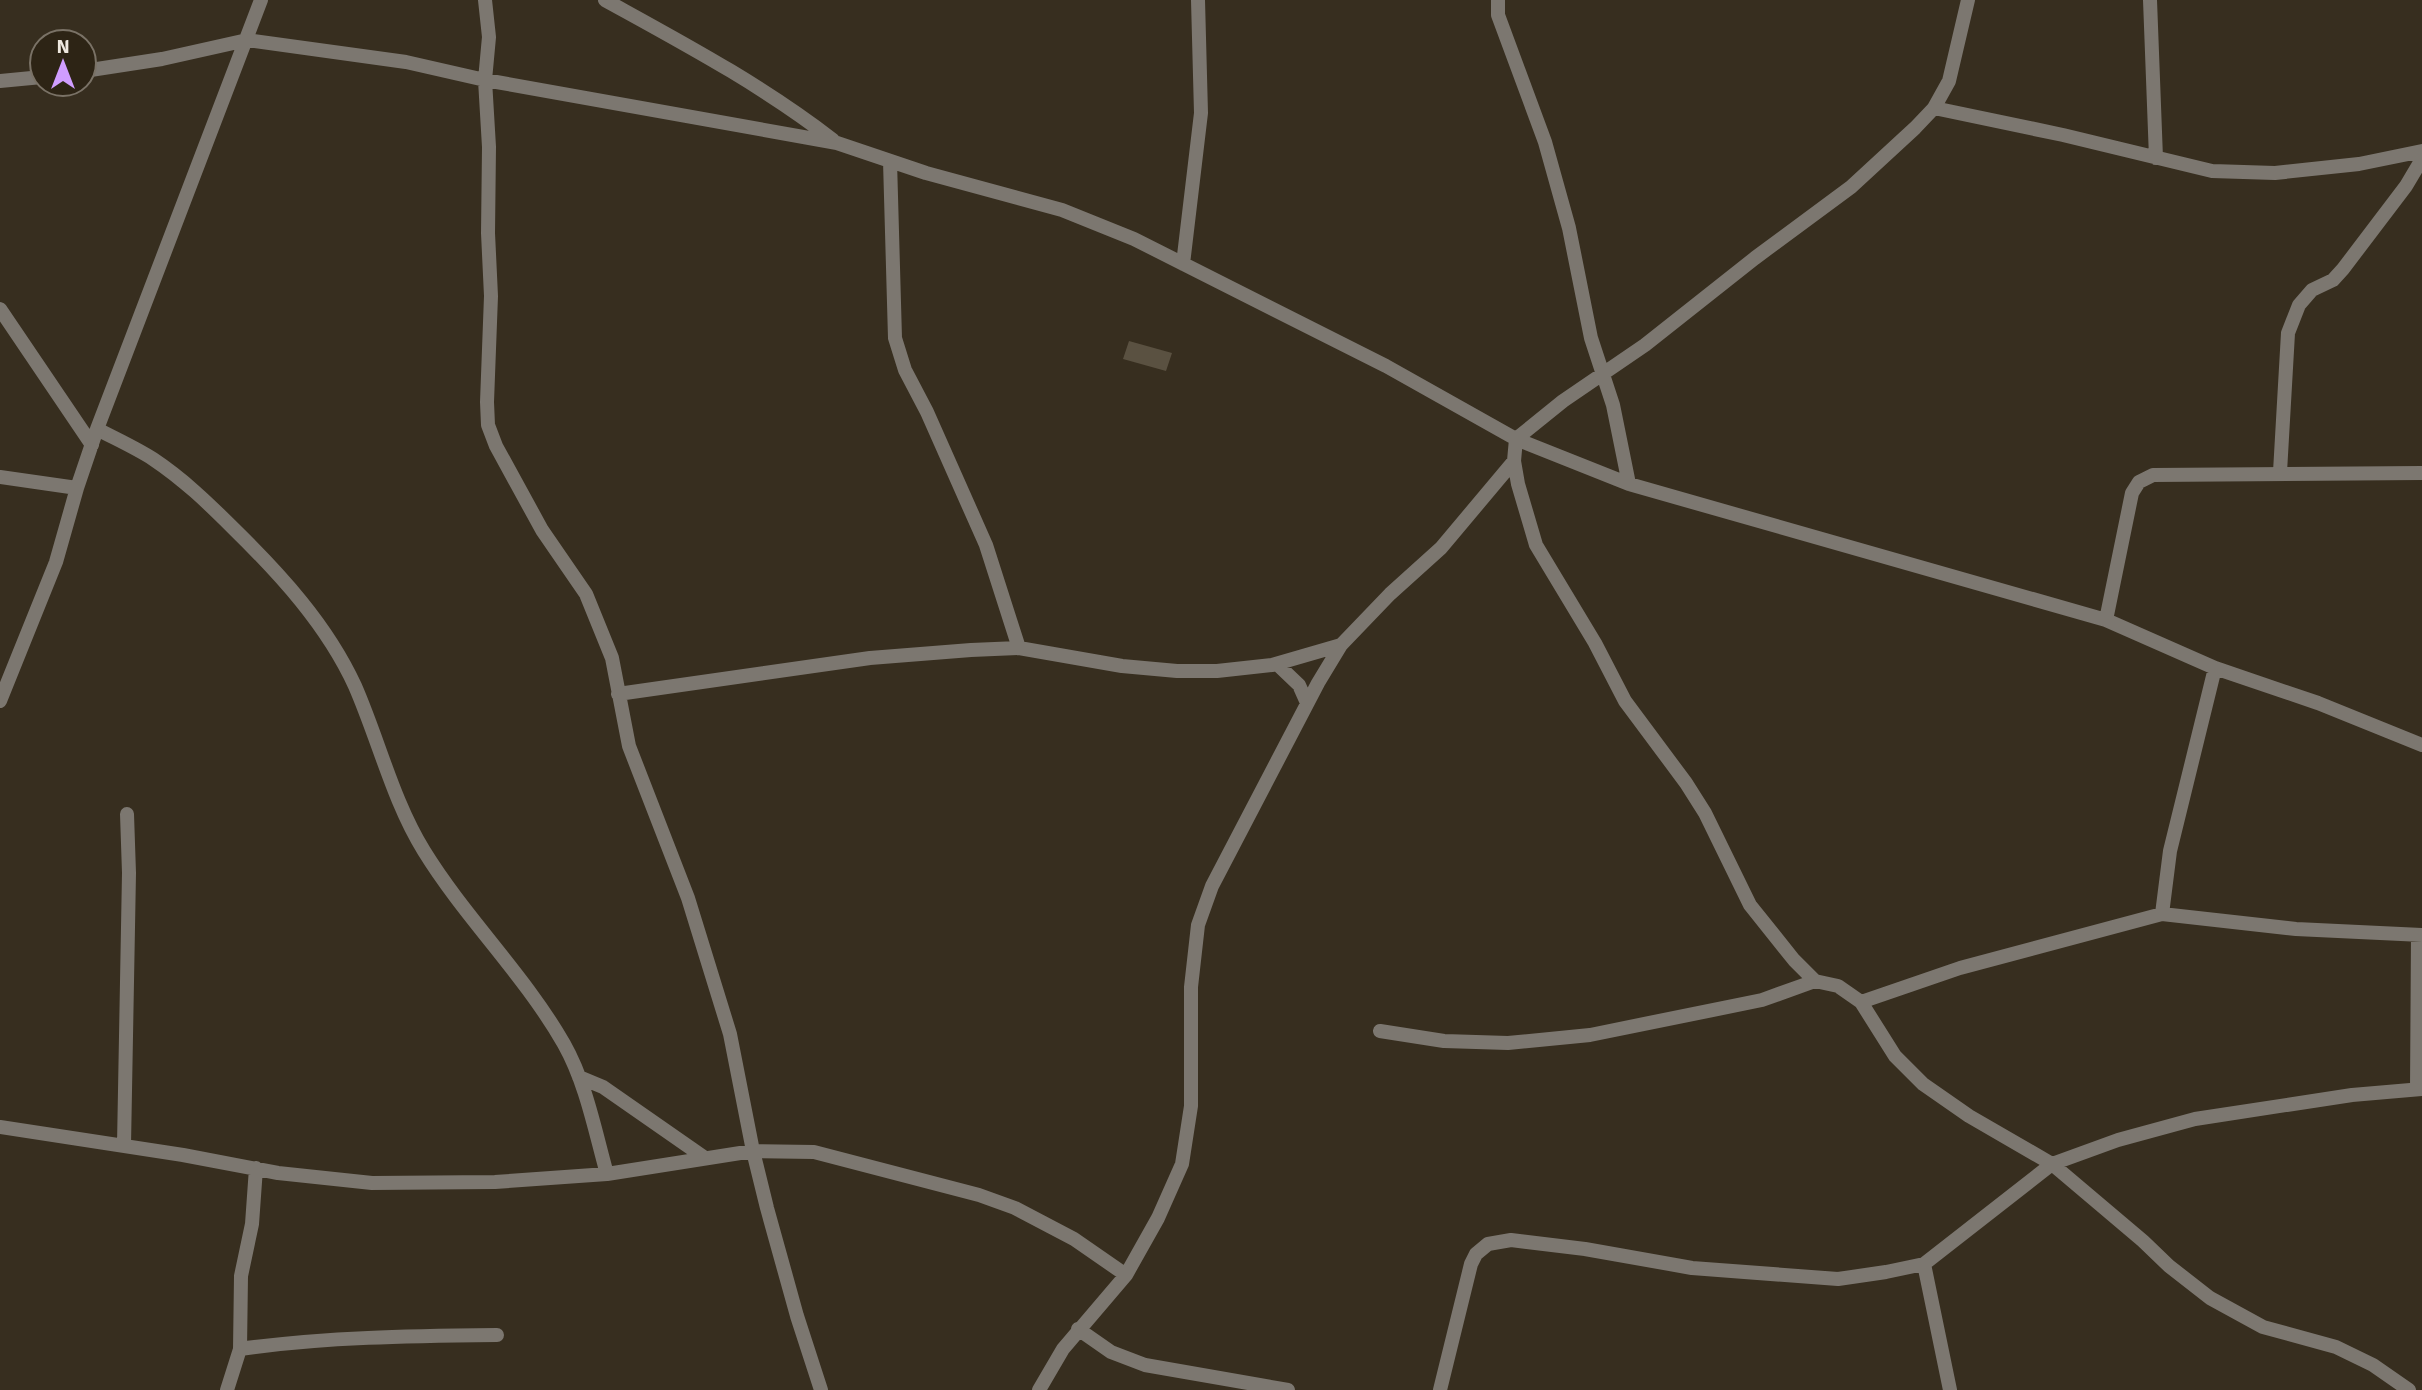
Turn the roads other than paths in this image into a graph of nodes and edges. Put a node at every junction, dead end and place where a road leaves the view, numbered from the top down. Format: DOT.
graph roads {
  1 [pos="261,0"];
  2 [pos="485,0"];
  3 [pos="606,0"];
  4 [pos="1198,0"];
  5 [pos="1498,0"];
  6 [pos="1968,0"];
  7 [pos="2150,0"];
  8 [pos="622,4"];
  9 [pos="247,40"];
  10 [pos="98,69"];
  11 [pos="28,78"];
  12 [pos="485,80"];
  13 [pos="0,81"];
  14 [pos="1934,108"];
  15 [pos="836,143"];
  16 [pos="2422,151"];
  17 [pos="2156,158"];
  18 [pos="2422,159"];
  19 [pos="890,162"];
  20 [pos="1183,264"];
  21 [pos="0,309"];
  22 [pos="1602,376"];
  23 [pos="97,429"];
  24 [pos="1516,439"];
  25 [pos="92,445"];
  26 [pos="1514,461"];
  27 [pos="2280,472"];
  28 [pos="2422,474"];
  29 [pos="0,477"];
  30 [pos="1629,484"];
  31 [pos="77,488"];
  32 [pos="2106,620"];
  33 [pos="1341,645"];
  34 [pos="1019,648"];
  35 [pos="1277,664"];
  36 [pos="2215,668"];
  37 [pos="618,694"];
  38 [pos="0,701"];
  39 [pos="1307,703"];
  40 [pos="2422,746"];
  41 [pos="127,814"];
  42 [pos="2162,914"];
  43 [pos="2420,935"];
  44 [pos="1815,981"];
  45 [pos="1861,1002"];
  46 [pos="1380,1031"];
  47 [pos="579,1077"];
  48 [pos="2419,1088"];
  49 [pos="0,1127"];
  50 [pos="124,1145"];
  51 [pos="753,1150"];
  52 [pos="705,1158"];
  53 [pos="2052,1164"];
  54 [pos="256,1168"];
  55 [pos="607,1174"];
  56 [pos="1924,1264"];
  57 [pos="1126,1275"];
  58 [pos="1079,1329"];
  59 [pos="497,1335"];
  60 [pos="240,1349"];
  61 [pos="1230,1385"];
  62 [pos="224,1390"];
  63 [pos="821,1390"];
  64 [pos="1039,1390"];
  65 [pos="1289,1390"];
  66 [pos="1440,1390"];
  67 [pos="1950,1390"];
  68 [pos="2409,1390"];
  1 -- 9 [label="street"];
  2 -- 12 [label="street"];
  3 -- 8 [label="street"];
  4 -- 20 [label="street"];
  5 -- 22 [label="street"];
  6 -- 14 [label="street"];
  7 -- 17 [label="street"];
  8 -- 15 [label="street"];
  9 -- 10 [label="street"];
  9 -- 12 [label="street"];
  9 -- 23 [label="street"];
  11 -- 13 [label="street"];
  12 -- 15 [label="street"];
  12 -- 37 [label="street"];
  14 -- 17 [label="street"];
  14 -- 22 [label="street"];
  15 -- 19 [label="street"];
  16 -- 17 [label="street"];
  18 -- 27 [label="street"];
  19 -- 20 [label="street"];
  19 -- 34 [label="street"];
  20 -- 24 [label="street"];
  21 -- 25 [label="street"];
  22 -- 24 [label="street"];
  22 -- 30 [label="street"];
  23 -- 25 [label="street"];
  23 -- 47 [label="street"];
  24 -- 26 [label="street"];
  24 -- 30 [label="street"];
  25 -- 31 [label="street"];
  26 -- 33 [label="street"];
  26 -- 44 [label="street"];
  27 -- 28 [label="street"];
  27 -- 32 [label="street"];
  29 -- 31 [label="street"];
  30 -- 32 [label="street"];
  31 -- 38 [label="street"];
  32 -- 36 [label="street"];
  33 -- 35 [label="street"];
  33 -- 39 [label="street"];
  34 -- 35 [label="street"];
  34 -- 37 [label="street"];
  35 -- 39 [label="street"];
  36 -- 40 [label="street"];
  36 -- 42 [label="street"];
  37 -- 51 [label="street"];
  39 -- 57 [label="street"];
  41 -- 50 [label="street"];
  42 -- 43 [label="street"];
  42 -- 45 [label="street"];
  43 -- 48 [label="street"];
  44 -- 45 [label="street"];
  44 -- 46 [label="street"];
  45 -- 53 [label="street"];
  47 -- 52 [label="street"];
  47 -- 55 [label="street"];
  48 -- 53 [label="street"];
  49 -- 50 [label="street"];
  50 -- 54 [label="street"];
  51 -- 52 [label="street"];
  51 -- 57 [label="street"];
  51 -- 63 [label="street"];
  52 -- 55 [label="street"];
  53 -- 56 [label="street"];
  53 -- 68 [label="street"];
  54 -- 55 [label="street"];
  54 -- 60 [label="street"];
  56 -- 66 [label="street"];
  56 -- 67 [label="street"];
  57 -- 58 [label="street"];
  58 -- 61 [label="street"];
  58 -- 64 [label="street"];
  59 -- 60 [label="street"];
  60 -- 62 [label="street"];
  61 -- 65 [label="street"];
}
